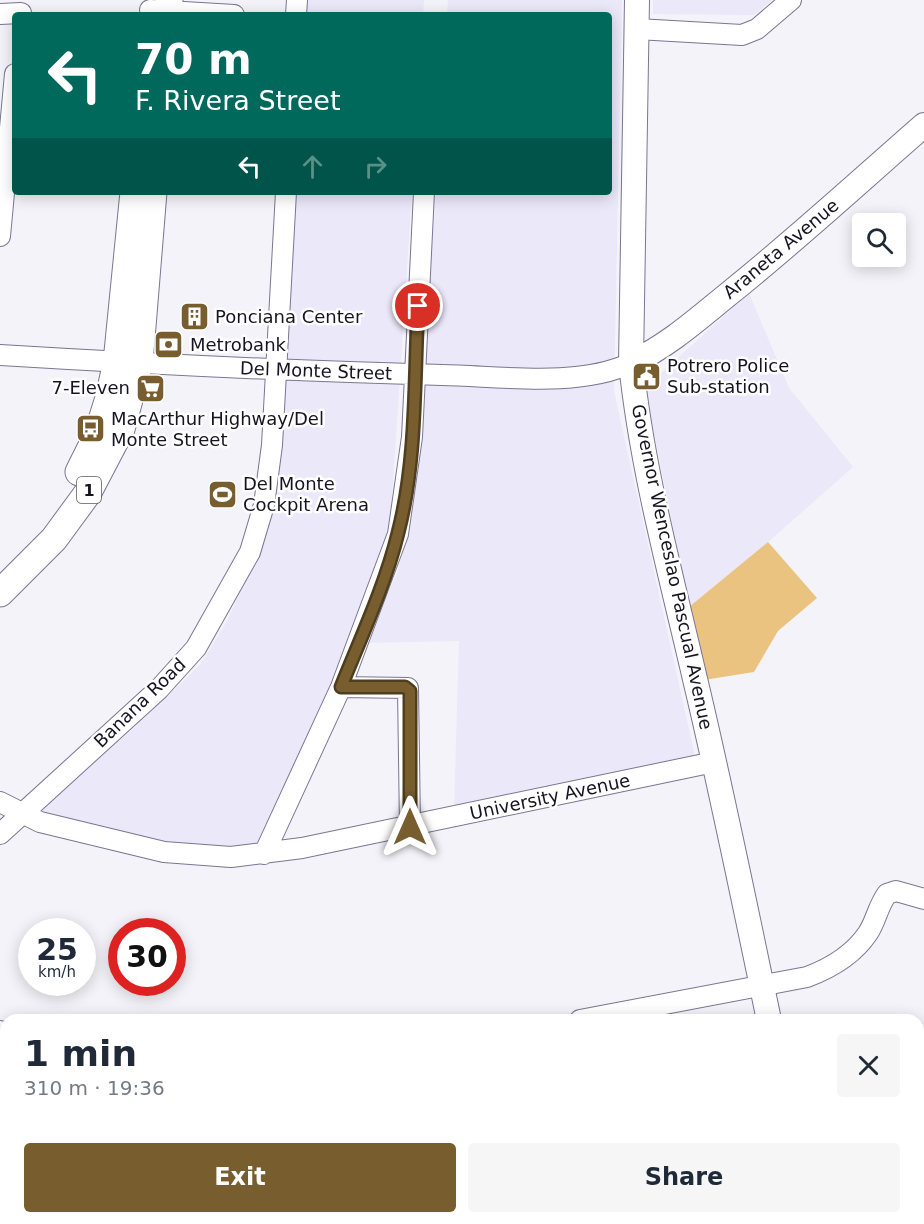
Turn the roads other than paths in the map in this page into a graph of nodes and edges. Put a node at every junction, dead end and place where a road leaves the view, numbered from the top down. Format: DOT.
graph roads {
  1 [pos="637,0"];
  2 [pos="791,0"];
  3 [pos="160,9"];
  4 [pos="21,10"];
  5 [pos="197,12"];
  6 [pos="0,14"];
  7 [pos="637,29"];
  8 [pos="12,106"];
  9 [pos="924,125"];
  10 [pos="134,195"];
  11 [pos="153,195"];
  12 [pos="286,195"];
  13 [pos="424,195"];
  14 [pos="0,236"];
  15 [pos="0,355"];
  16 [pos="128,363"];
  17 [pos="631,363"];
  18 [pos="275,371"];
  19 [pos="415,374"];
  20 [pos="0,571"];
  21 [pos="0,593"];
  22 [pos="341,687"];
  23 [pos="714,762"];
  24 [pos="0,802"];
  25 [pos="21,814"];
  26 [pos="410,827"];
  27 [pos="0,834"];
  28 [pos="264,854"];
  29 [pos="924,899"];
  30 [pos="762,985"];
  31 [pos="611,1014"];
  32 [pos="768,1014"];
  1 -- 7 [label="main road, Governor Wenceslao Pascual Avenue"];
  2 -- 7 [label="street"];
  3 -- 5 [label="street"];
  4 -- 6 [label="street"];
  7 -- 17 [label="main road, Governor Wenceslao Pascual Avenue"];
  8 -- 14 [label="street"];
  9 -- 17 [label="main road, Araneta Avenue"];
  10 -- 16 [label="highway, 1"];
  11 -- 16 [label="highway, 1"];
  12 -- 18 [label="street, Banana Road"];
  13 -- 19 [label="street"];
  15 -- 16 [label="street, Del Monte Street"];
  16 -- 18 [label="street, Del Monte Street"];
  16 -- 20 [label="highway, 1"];
  16 -- 21 [label="highway, 1"];
  17 -- 19 [label="street, Del Monte Street"];
  17 -- 23 [label="main road, Governor Wenceslao Pascual Avenue"];
  18 -- 19 [label="street, Del Monte Street"];
  18 -- 25 [label="street, Banana Road"];
  19 -- 22 [label="street"];
  22 -- 26 [label="street"];
  22 -- 28 [label="street"];
  23 -- 26 [label="street, University Avenue"];
  23 -- 30 [label="main road, Governor Wenceslao Pascual Avenue"];
  24 -- 25 [label="street, University Avenue"];
  25 -- 27 [label="street, Banana Road"];
  25 -- 28 [label="street, University Avenue"];
  26 -- 28 [label="street, University Avenue"];
  29 -- 30 [label="street"];
  30 -- 31 [label="street"];
  30 -- 32 [label="main road, Governor Wenceslao Pascual Avenue"];
}
